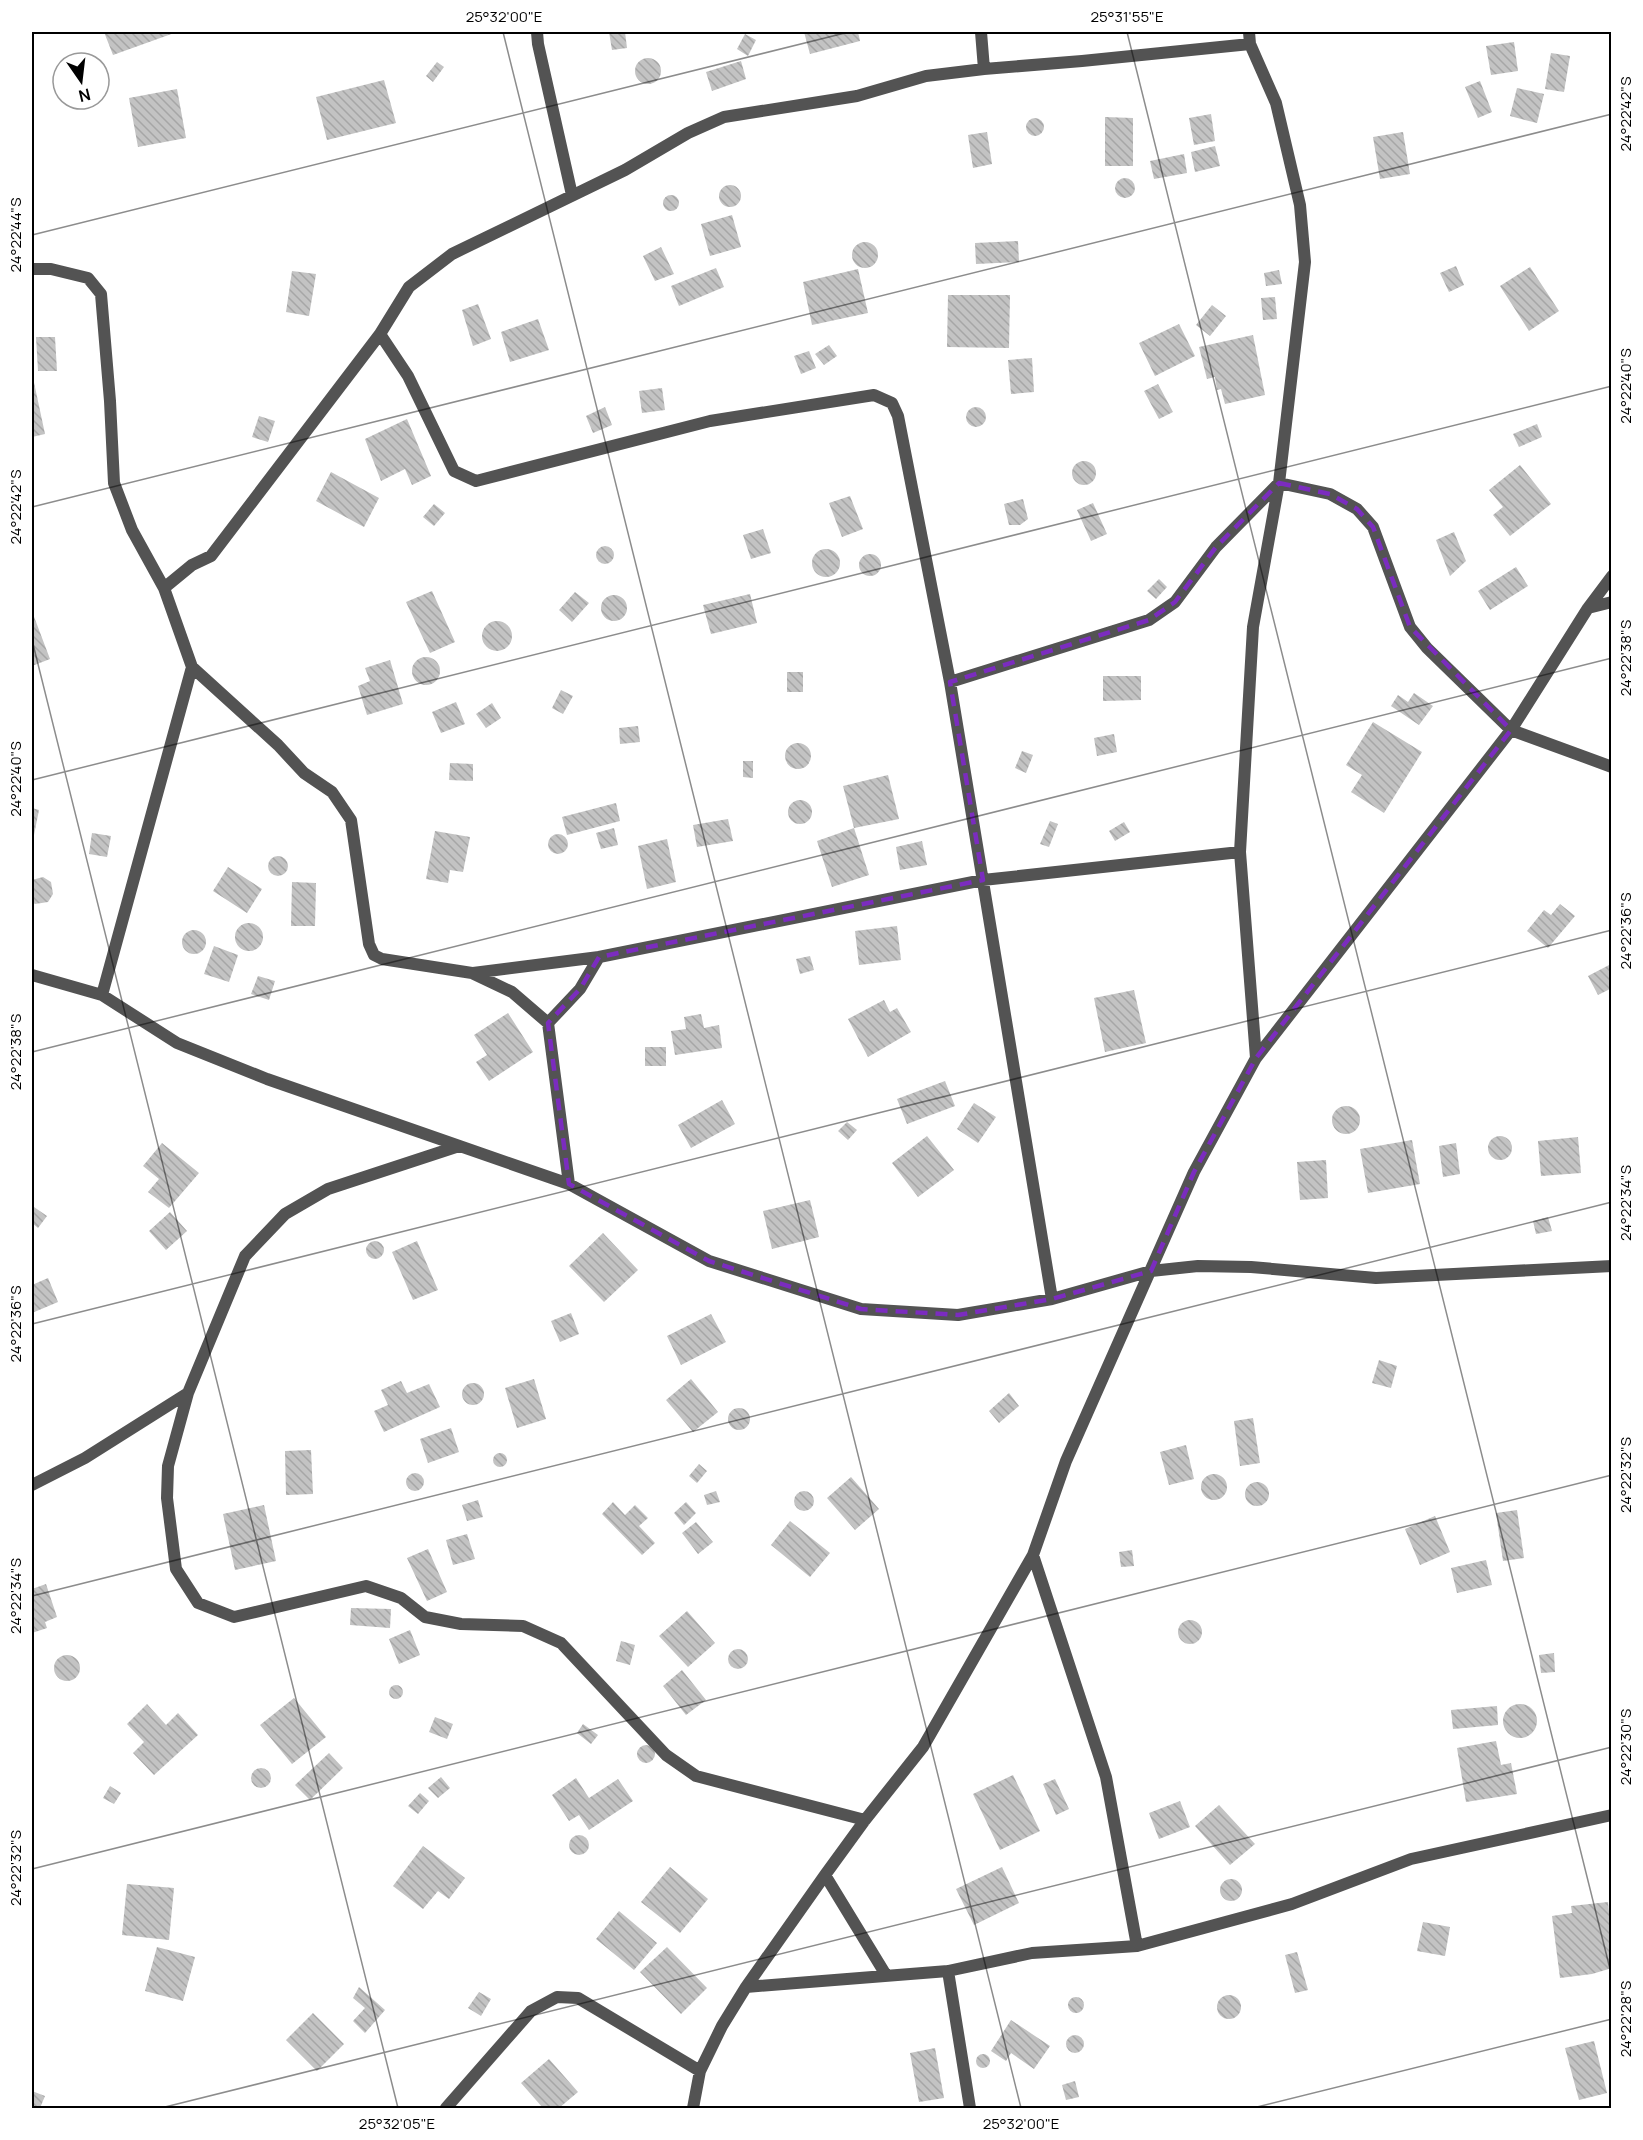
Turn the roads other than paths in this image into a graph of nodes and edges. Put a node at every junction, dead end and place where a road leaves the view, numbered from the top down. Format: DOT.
graph roads {
  1 [pos="537,32"];
  2 [pos="981,32"];
  3 [pos="1249,38"];
  4 [pos="984,69"];
  5 [pos="572,195"];
  6 [pos="32,269"];
  7 [pos="380,334"];
  8 [pos="1279,483"];
  9 [pos="1611,576"];
  10 [pos="164,588"];
  11 [pos="1611,602"];
  12 [pos="1588,609"];
  13 [pos="192,666"];
  14 [pos="950,682"];
  15 [pos="1511,730"];
  16 [pos="1611,767"];
  17 [pos="1240,852"];
  18 [pos="983,880"];
  19 [pos="599,957"];
  20 [pos="472,974"];
  21 [pos="32,975"];
  22 [pos="102,995"];
  23 [pos="548,1023"];
  24 [pos="1256,1058"];
  25 [pos="459,1146"];
  26 [pos="569,1184"];
  27 [pos="1611,1266"];
  28 [pos="1151,1271"];
  29 [pos="1052,1299"];
  30 [pos="188,1393"];
  31 [pos="32,1485"];
  32 [pos="1033,1555"];
  33 [pos="1611,1815"];
  34 [pos="865,1820"];
  35 [pos="825,1875"];
  36 [pos="1137,1946"];
  37 [pos="948,1971"];
  38 [pos="886,1975"];
  39 [pos="746,1987"];
  40 [pos="700,2071"];
  41 [pos="446,2109"];
  42 [pos="693,2109"];
  43 [pos="970,2109"];
  1 -- 5 [label="street"];
  2 -- 4 [label="street"];
  3 -- 4 [label="street"];
  3 -- 8 [label="street"];
  4 -- 5 [label="street"];
  5 -- 7 [label="street"];
  6 -- 10 [label="street"];
  7 -- 10 [label="street"];
  7 -- 14 [label="street"];
  8 -- 14 [label="street"];
  8 -- 15 [label="street"];
  8 -- 17 [label="street"];
  9 -- 12 [label="street"];
  10 -- 13 [label="street"];
  11 -- 12 [label="street"];
  12 -- 15 [label="street"];
  13 -- 20 [label="street"];
  13 -- 22 [label="street"];
  14 -- 18 [label="street"];
  15 -- 16 [label="street"];
  15 -- 24 [label="street"];
  17 -- 18 [label="street"];
  17 -- 24 [label="street"];
  18 -- 19 [label="street"];
  18 -- 29 [label="street"];
  19 -- 20 [label="street"];
  19 -- 23 [label="street"];
  20 -- 23 [label="street"];
  21 -- 22 [label="street"];
  22 -- 25 [label="street"];
  23 -- 26 [label="street"];
  24 -- 28 [label="street"];
  25 -- 26 [label="street"];
  25 -- 30 [label="street"];
  26 -- 29 [label="street"];
  27 -- 28 [label="street"];
  28 -- 29 [label="street"];
  28 -- 32 [label="street"];
  30 -- 31 [label="street"];
  30 -- 34 [label="street"];
  32 -- 34 [label="street"];
  32 -- 36 [label="street"];
  33 -- 36 [label="street"];
  34 -- 35 [label="street"];
  35 -- 38 [label="street"];
  35 -- 39 [label="street"];
  36 -- 37 [label="street"];
  37 -- 38 [label="street"];
  37 -- 43 [label="street"];
  38 -- 39 [label="street"];
  39 -- 40 [label="street"];
  40 -- 41 [label="street"];
  40 -- 42 [label="street"];
}
